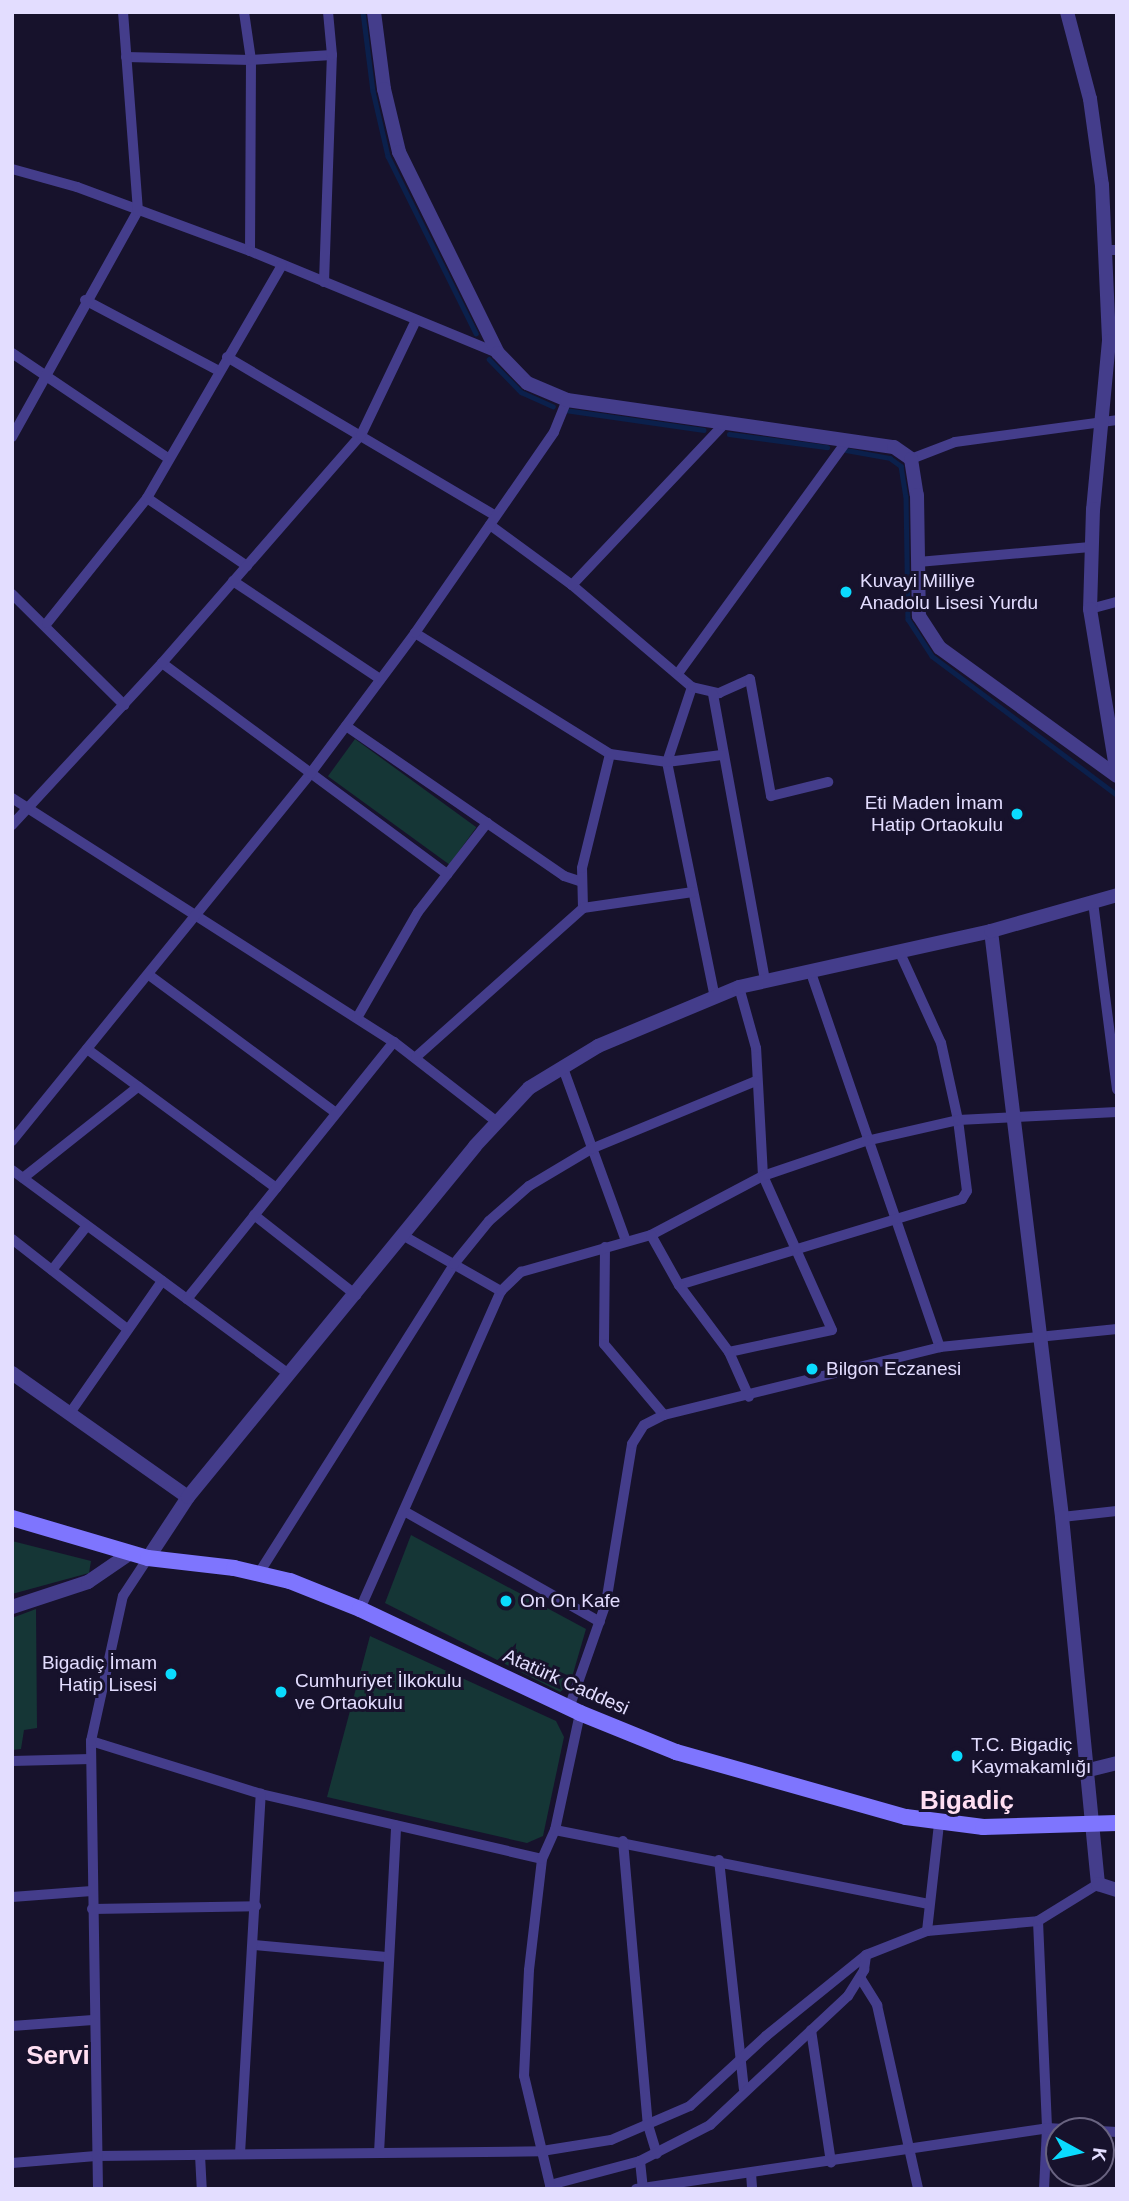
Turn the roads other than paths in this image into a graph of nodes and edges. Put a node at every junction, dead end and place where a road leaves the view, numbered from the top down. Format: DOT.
graph roads {
  1 [pos="123,12"];
  2 [pos="244,12"];
  3 [pos="328,12"];
  4 [pos="374,12"];
  5 [pos="1067,12"];
  6 [pos="332,55"];
  7 [pos="125,57"];
  8 [pos="251,60"];
  9 [pos="12,169"];
  10 [pos="138,211"];
  11 [pos="1111,250"];
  12 [pos="250,251"];
  13 [pos="282,265"];
  14 [pos="324,282"];
  15 [pos="85,300"];
  16 [pos="416,320"];
  17 [pos="12,353"];
  18 [pos="498,353"];
  19 [pos="228,357"];
  20 [pos="219,371"];
  21 [pos="47,374"];
  22 [pos="567,400"];
  23 [pos="1111,400"];
  24 [pos="16,419"];
  25 [pos="1117,420"];
  26 [pos="726,422"];
  27 [pos="1100,425"];
  28 [pos="361,435"];
  29 [pos="12,437"];
  30 [pos="848,439"];
  31 [pos="169,459"];
  32 [pos="911,459"];
  33 [pos="147,498"];
  34 [pos="493,520"];
  35 [pos="1090,547"];
  36 [pos="918,562"];
  37 [pos="247,566"];
  38 [pos="233,581"];
  39 [pos="572,585"];
  40 [pos="12,594"];
  41 [pos="1117,602"];
  42 [pos="1090,609"];
  43 [pos="47,624"];
  44 [pos="415,633"];
  45 [pos="162,663"];
  46 [pos="679,672"];
  47 [pos="380,679"];
  48 [pos="692,687"];
  49 [pos="713,694"];
  50 [pos="124,705"];
  51 [pos="346,726"];
  52 [pos="610,754"];
  53 [pos="722,755"];
  54 [pos="667,762"];
  55 [pos="310,774"];
  56 [pos="1117,775"];
  57 [pos="828,782"];
  58 [pos="12,798"];
  59 [pos="26,810"];
  60 [pos="486,823"];
  61 [pos="12,825"];
  62 [pos="447,874"];
  63 [pos="579,881"];
  64 [pos="693,892"];
  65 [pos="1117,895"];
  66 [pos="1093,902"];
  67 [pos="583,908"];
  68 [pos="197,916"];
  69 [pos="991,931"];
  70 [pos="899,951"];
  71 [pos="810,970"];
  72 [pos="149,975"];
  73 [pos="765,981"];
  74 [pos="739,986"];
  75 [pos="715,997"];
  76 [pos="357,1018"];
  77 [pos="394,1042"];
  78 [pos="88,1049"];
  79 [pos="415,1056"];
  80 [pos="563,1068"];
  81 [pos="756,1081"];
  82 [pos="138,1087"];
  83 [pos="1117,1089"];
  84 [pos="1117,1112"];
  85 [pos="336,1113"];
  86 [pos="1013,1117"];
  87 [pos="958,1119"];
  88 [pos="497,1122"];
  89 [pos="12,1141"];
  90 [pos="866,1141"];
  91 [pos="594,1148"];
  92 [pos="12,1170"];
  93 [pos="764,1176"];
  94 [pos="23,1178"];
  95 [pos="276,1188"];
  96 [pos="254,1215"];
  97 [pos="895,1219"];
  98 [pos="86,1227"];
  99 [pos="651,1235"];
  100 [pos="404,1236"];
  101 [pos="12,1239"];
  102 [pos="626,1241"];
  103 [pos="605,1247"];
  104 [pos="798,1250"];
  105 [pos="454,1264"];
  106 [pos="52,1270"];
  107 [pos="162,1280"];
  108 [pos="679,1285"];
  109 [pos="501,1291"];
  110 [pos="356,1295"];
  111 [pos="187,1299"];
  112 [pos="127,1329"];
  113 [pos="1117,1329"];
  114 [pos="1042,1337"];
  115 [pos="940,1347"];
  116 [pos="730,1352"];
  117 [pos="12,1373"];
  118 [pos="290,1375"];
  119 [pos="749,1397"];
  120 [pos="70,1413"];
  121 [pos="664,1415"];
  122 [pos="188,1497"];
  123 [pos="404,1511"];
  124 [pos="1117,1511"];
  125 [pos="1062,1517"];
  126 [pos="12,1518"];
  127 [pos="129,1553"];
  128 [pos="148,1558"];
  129 [pos="260,1573"];
  130 [pos="12,1607"];
  131 [pos="360,1609"];
  132 [pos="600,1622"];
  133 [pos="574,1711"];
  134 [pos="91,1741"];
  135 [pos="91,1759"];
  136 [pos="12,1761"];
  137 [pos="1117,1763"];
  138 [pos="1089,1770"];
  139 [pos="261,1794"];
  140 [pos="1093,1821"];
  141 [pos="1117,1823"];
  142 [pos="939,1824"];
  143 [pos="396,1825"];
  144 [pos="555,1830"];
  145 [pos="623,1841"];
  146 [pos="542,1858"];
  147 [pos="719,1860"];
  148 [pos="1098,1884"];
  149 [pos="1117,1890"];
  150 [pos="92,1891"];
  151 [pos="12,1897"];
  152 [pos="929,1904"];
  153 [pos="256,1906"];
  154 [pos="92,1909"];
  155 [pos="1038,1921"];
  156 [pos="927,1931"];
  157 [pos="254,1945"];
  158 [pos="866,1955"];
  159 [pos="386,1957"];
  160 [pos="861,1979"];
  161 [pos="93,2020"];
  162 [pos="12,2026"];
  163 [pos="811,2029"];
  164 [pos="738,2062"];
  165 [pos="744,2090"];
  166 [pos="1047,2117"];
  167 [pos="648,2125"];
  168 [pos="1045,2127"];
  169 [pos="911,2147"];
  170 [pos="542,2151"];
  171 [pos="379,2153"];
  172 [pos="240,2154"];
  173 [pos="657,2154"];
  174 [pos="201,2155"];
  175 [pos="96,2156"];
  176 [pos="640,2161"];
  177 [pos="831,2162"];
  178 [pos="12,2163"];
  179 [pos="1045,2168"];
  180 [pos="751,2173"];
  181 [pos="550,2187"];
  182 [pos="640,2188"];
  183 [pos="98,2189"];
  184 [pos="202,2189"];
  185 [pos="752,2189"];
  186 [pos="918,2189"];
  187 [pos="1044,2189"];
  1 -- 7 [label="street"];
  2 -- 8 [label="street"];
  3 -- 6 [label="street"];
  4 -- 18 [label="street"];
  5 -- 11 [label="street"];
  6 -- 8 [label="street"];
  6 -- 14 [label="street"];
  7 -- 8 [label="street"];
  7 -- 10 [label="street"];
  8 -- 12 [label="street"];
  9 -- 10 [label="street"];
  10 -- 12 [label="street"];
  10 -- 15 [label="street"];
  11 -- 23 [label="street"];
  12 -- 13 [label="street"];
  13 -- 14 [label="street"];
  13 -- 19 [label="street"];
  14 -- 16 [label="street"];
  15 -- 20 [label="street"];
  15 -- 21 [label="street"];
  16 -- 18 [label="street"];
  16 -- 28 [label="street"];
  17 -- 21 [label="street"];
  18 -- 22 [label="street"];
  19 -- 20 [label="street"];
  19 -- 28 [label="street"];
  20 -- 31 [label="street"];
  21 -- 24 [label="street"];
  21 -- 31 [label="street"];
  22 -- 26 [label="street"];
  22 -- 34 [label="street"];
  23 -- 27 [label="street"];
  24 -- 29 [label="street"];
  25 -- 27 [label="street"];
  26 -- 30 [label="street"];
  26 -- 39 [label="street"];
  27 -- 32 [label="street"];
  27 -- 35 [label="street"];
  28 -- 34 [label="street"];
  28 -- 37 [label="street"];
  30 -- 32 [label="street"];
  30 -- 46 [label="street"];
  31 -- 33 [label="street"];
  32 -- 36 [label="street"];
  33 -- 37 [label="street"];
  33 -- 43 [label="street"];
  34 -- 39 [label="street"];
  34 -- 44 [label="street"];
  35 -- 36 [label="street"];
  35 -- 42 [label="street"];
  36 -- 56 [label="street"];
  37 -- 38 [label="street"];
  38 -- 45 [label="street"];
  38 -- 47 [label="street"];
  39 -- 46 [label="street"];
  40 -- 43 [label="street"];
  41 -- 42 [label="street"];
  42 -- 56 [label="street"];
  43 -- 50 [label="street"];
  44 -- 47 [label="street"];
  44 -- 52 [label="street"];
  45 -- 50 [label="street"];
  45 -- 55 [label="street"];
  46 -- 48 [label="street"];
  47 -- 51 [label="street"];
  48 -- 49 [label="street"];
  48 -- 54 [label="street"];
  49 -- 53 [label="street"];
  49 -- 57 [label="street"];
  50 -- 59 [label="street"];
  51 -- 55 [label="street"];
  51 -- 60 [label="street"];
  52 -- 54 [label="street"];
  52 -- 63 [label="street"];
  53 -- 54 [label="street"];
  53 -- 73 [label="street"];
  54 -- 64 [label="street"];
  55 -- 62 [label="street"];
  55 -- 68 [label="street"];
  58 -- 59 [label="street"];
  59 -- 61 [label="street"];
  59 -- 68 [label="street"];
  60 -- 62 [label="street"];
  60 -- 63 [label="street"];
  62 -- 76 [label="street"];
  63 -- 67 [label="street"];
  64 -- 67 [label="street"];
  64 -- 75 [label="street"];
  65 -- 66 [label="street"];
  66 -- 69 [label="street"];
  66 -- 83 [label="street"];
  67 -- 79 [label="street"];
  68 -- 72 [label="street"];
  68 -- 76 [label="street"];
  69 -- 70 [label="street"];
  69 -- 86 [label="street"];
  70 -- 71 [label="street"];
  70 -- 87 [label="street"];
  71 -- 73 [label="street"];
  71 -- 90 [label="street"];
  72 -- 78 [label="street"];
  72 -- 85 [label="street"];
  73 -- 74 [label="street"];
  74 -- 75 [label="street"];
  74 -- 81 [label="street"];
  75 -- 80 [label="street"];
  76 -- 77 [label="street"];
  77 -- 79 [label="street"];
  77 -- 85 [label="street"];
  78 -- 82 [label="street"];
  78 -- 89 [label="street"];
  79 -- 88 [label="street"];
  80 -- 88 [label="street"];
  80 -- 91 [label="street"];
  81 -- 91 [label="street"];
  81 -- 93 [label="street"];
  82 -- 94 [label="street"];
  82 -- 95 [label="street"];
  84 -- 86 [label="street"];
  85 -- 95 [label="street"];
  86 -- 87 [label="street"];
  86 -- 114 [label="street"];
  87 -- 90 [label="street"];
  87 -- 97 [label="street"];
  88 -- 100 [label="street"];
  90 -- 93 [label="street"];
  90 -- 97 [label="street"];
  91 -- 102 [label="street"];
  91 -- 105 [label="street"];
  92 -- 94 [label="street"];
  93 -- 99 [label="street"];
  93 -- 104 [label="street"];
  94 -- 98 [label="street"];
  95 -- 96 [label="street"];
  96 -- 110 [label="street"];
  96 -- 111 [label="street"];
  97 -- 104 [label="street"];
  97 -- 115 [label="street"];
  98 -- 106 [label="street"];
  98 -- 107 [label="street"];
  99 -- 102 [label="street"];
  99 -- 108 [label="street"];
  100 -- 105 [label="street"];
  100 -- 110 [label="street"];
  101 -- 106 [label="street"];
  102 -- 103 [label="street"];
  103 -- 109 [label="street"];
  103 -- 121 [label="street"];
  104 -- 108 [label="street"];
  104 -- 116 [label="street"];
  105 -- 109 [label="street"];
  105 -- 129 [label="street"];
  106 -- 112 [label="street"];
  107 -- 111 [label="street"];
  107 -- 112 [label="street"];
  108 -- 116 [label="street"];
  109 -- 123 [label="street"];
  110 -- 118 [label="street"];
  111 -- 118 [label="street"];
  112 -- 120 [label="street"];
  113 -- 114 [label="street"];
  114 -- 115 [label="street"];
  114 -- 125 [label="street"];
  115 -- 119 [label="street"];
  116 -- 119 [label="street"];
  117 -- 120 [label="street"];
  118 -- 122 [label="street"];
  119 -- 121 [label="street"];
  120 -- 122 [label="street"];
  121 -- 132 [label="street"];
  122 -- 128 [label="street"];
  123 -- 131 [label="street"];
  123 -- 132 [label="street"];
  124 -- 125 [label="street"];
  125 -- 138 [label="street"];
  126 -- 127 [label="main road, Atatürk Caddesi"];
  127 -- 128 [label="main road, Atatürk Caddesi"];
  127 -- 130 [label="street"];
  128 -- 129 [label="main road, Atatürk Caddesi"];
  128 -- 134 [label="street"];
  129 -- 131 [label="main road, Atatürk Caddesi"];
  131 -- 133 [label="main road, Atatürk Caddesi"];
  132 -- 133 [label="street"];
  133 -- 142 [label="main road, Atatürk Caddesi"];
  133 -- 144 [label="street"];
  134 -- 135 [label="street"];
  134 -- 139 [label="street"];
  135 -- 136 [label="street"];
  135 -- 150 [label="street"];
  137 -- 138 [label="street"];
  138 -- 140 [label="street"];
  139 -- 143 [label="street"];
  139 -- 153 [label="street"];
  140 -- 141 [label="main road, Atatürk Caddesi"];
  140 -- 142 [label="main road, Atatürk Caddesi"];
  140 -- 148 [label="street"];
  142 -- 152 [label="street"];
  143 -- 146 [label="street"];
  143 -- 159 [label="street"];
  144 -- 145 [label="street"];
  144 -- 146 [label="street"];
  145 -- 147 [label="street"];
  145 -- 167 [label="street"];
  146 -- 170 [label="street"];
  147 -- 152 [label="street"];
  147 -- 164 [label="street"];
  148 -- 149 [label="street"];
  148 -- 155 [label="street"];
  150 -- 151 [label="street"];
  150 -- 154 [label="street"];
  152 -- 156 [label="street"];
  153 -- 154 [label="street"];
  153 -- 157 [label="street"];
  154 -- 161 [label="street"];
  155 -- 156 [label="street"];
  155 -- 166 [label="street"];
  156 -- 158 [label="street"];
  157 -- 159 [label="street"];
  157 -- 172 [label="street"];
  158 -- 160 [label="street"];
  158 -- 164 [label="street"];
  159 -- 171 [label="street"];
  160 -- 163 [label="street"];
  160 -- 169 [label="street"];
  161 -- 162 [label="street"];
  161 -- 175 [label="street"];
  163 -- 165 [label="street"];
  163 -- 177 [label="street"];
  164 -- 165 [label="street"];
  164 -- 167 [label="street"];
  165 -- 173 [label="street"];
  167 -- 170 [label="street"];
  167 -- 173 [label="street"];
  168 -- 169 [label="street"];
  169 -- 177 [label="street"];
  169 -- 186 [label="street"];
  170 -- 171 [label="street"];
  170 -- 181 [label="street"];
  171 -- 172 [label="street"];
  172 -- 174 [label="street"];
  173 -- 176 [label="street"];
  174 -- 175 [label="street"];
  174 -- 184 [label="street"];
  175 -- 178 [label="street"];
  175 -- 183 [label="street"];
  176 -- 181 [label="street"];
  176 -- 182 [label="street"];
  177 -- 180 [label="street"];
  179 -- 187 [label="street"];
  180 -- 182 [label="street"];
  180 -- 185 [label="street"];
}
